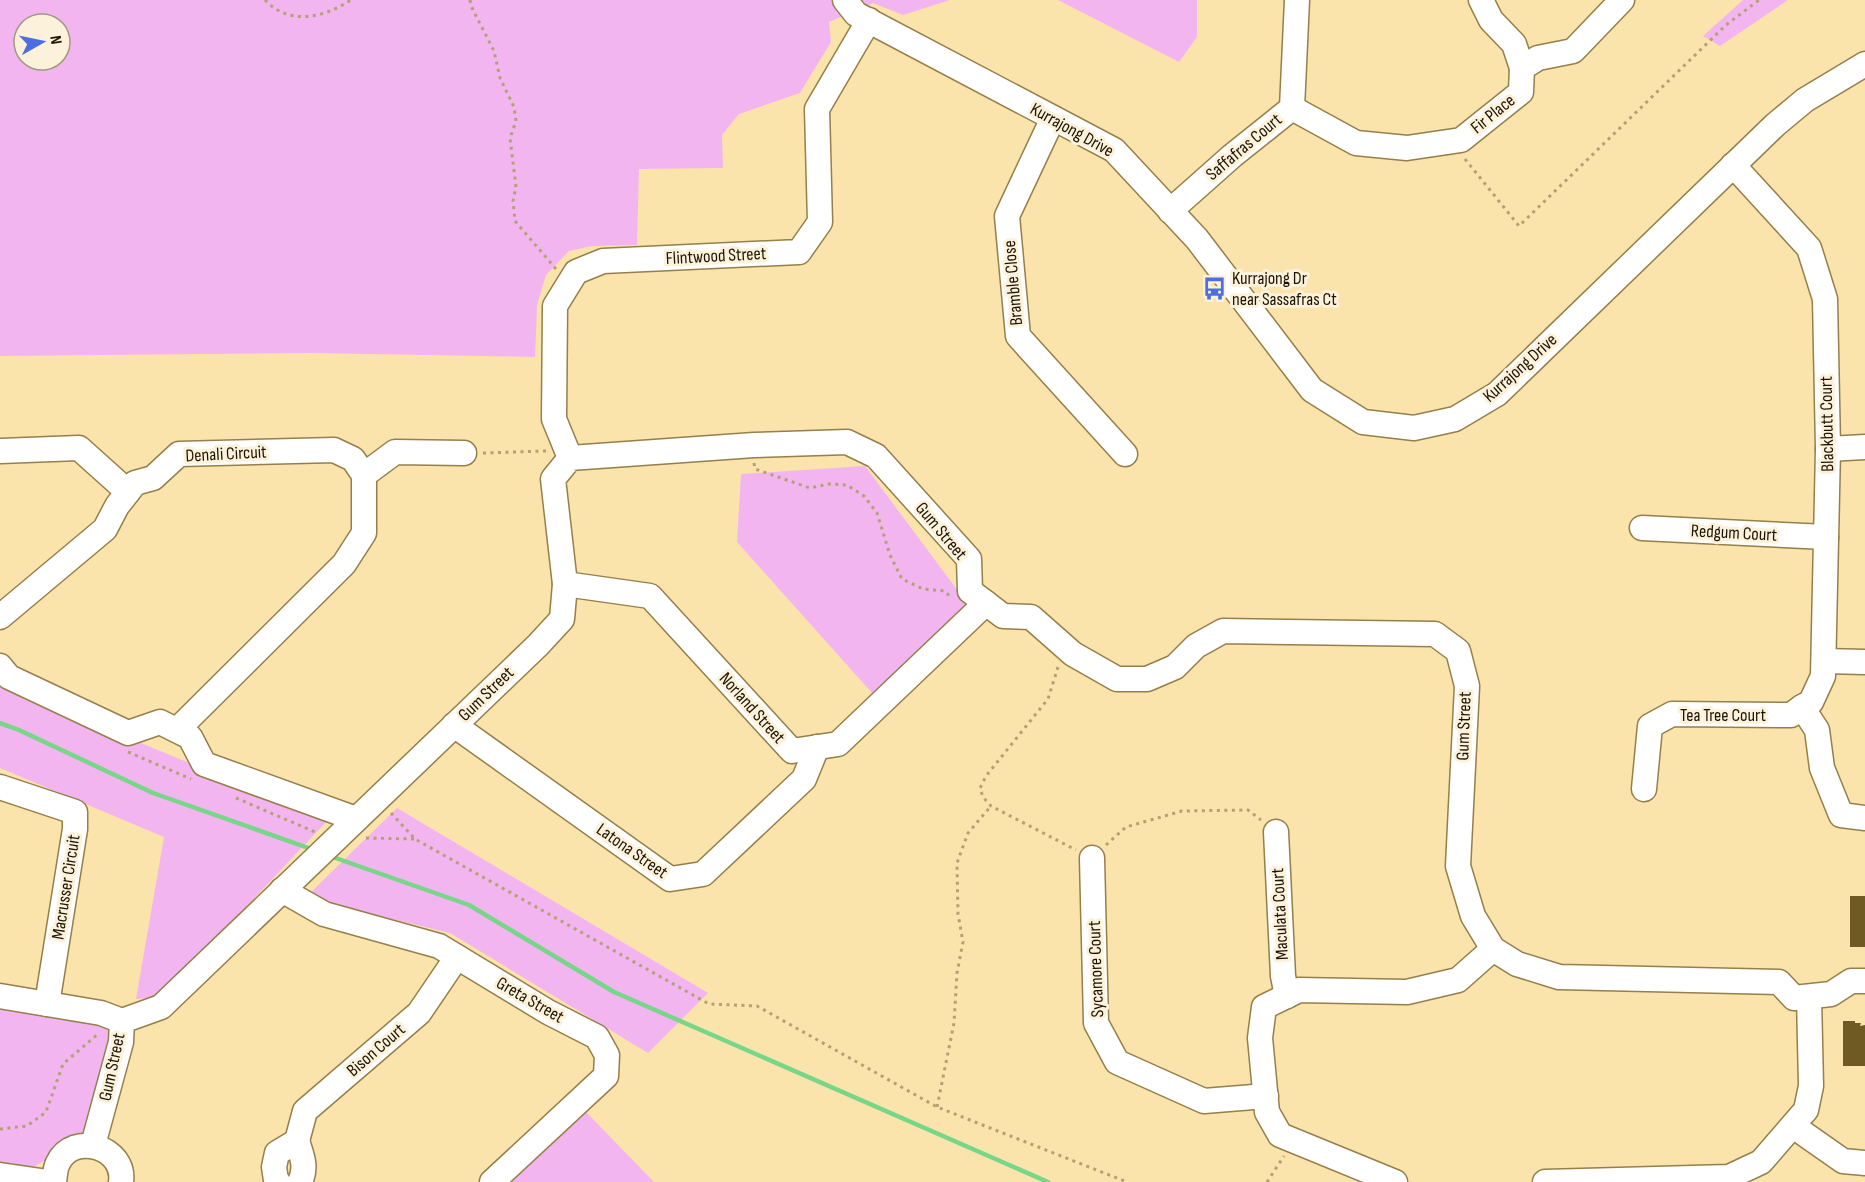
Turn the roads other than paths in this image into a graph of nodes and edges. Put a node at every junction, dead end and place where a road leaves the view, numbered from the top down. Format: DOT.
graph roads {
  1 [pos="845,0"];
  2 [pos="1297,0"];
  3 [pos="1482,0"];
  4 [pos="1622,0"];
  5 [pos="868,20"];
  6 [pos="1865,64"];
  7 [pos="1522,68"];
  8 [pos="1292,108"];
  9 [pos="1053,118"];
  10 [pos="1733,165"];
  11 [pos="1170,211"];
  12 [pos="1865,447"];
  13 [pos="1828,449"];
  14 [pos="567,451"];
  15 [pos="0,452"];
  16 [pos="464,453"];
  17 [pos="1125,454"];
  18 [pos="364,475"];
  19 [pos="128,492"];
  20 [pos="1642,528"];
  21 [pos="1826,537"];
  22 [pos="565,584"];
  23 [pos="986,603"];
  24 [pos="0,617"];
  25 [pos="1824,661"];
  26 [pos="1865,662"];
  27 [pos="0,666"];
  28 [pos="1797,711"];
  29 [pos="454,725"];
  30 [pos="177,730"];
  31 [pos="817,747"];
  32 [pos="0,787"];
  33 [pos="1644,789"];
  34 [pos="356,819"];
  35 [pos="1865,819"];
  36 [pos="1276,832"];
  37 [pos="1092,858"];
  38 [pos="282,890"];
  39 [pos="1493,949"];
  40 [pos="458,957"];
  41 [pos="1865,981"];
  42 [pos="0,996"];
  43 [pos="1287,996"];
  44 [pos="1809,997"];
  45 [pos="47,1004"];
  46 [pos="122,1021"];
  47 [pos="1266,1096"];
  48 [pos="1793,1126"];
  49 [pos="297,1141"];
  50 [pos="93,1145"];
  51 [pos="1865,1164"];
  52 [pos="0,1175"];
  53 [pos="48,1182"];
  54 [pos="54,1182"];
  55 [pos="121,1182"];
  56 [pos="278,1182"];
  57 [pos="300,1182"];
  58 [pos="492,1182"];
  59 [pos="1395,1182"];
  60 [pos="1545,1182"];
  1 -- 5 [label="street, Kurrajong Drive"];
  2 -- 8 [label="street, Saffafras Court"];
  3 -- 7 [label="street"];
  4 -- 7 [label="street"];
  5 -- 9 [label="street, Kurrajong Drive"];
  5 -- 14 [label="street, Flintwood Street"];
  6 -- 10 [label="street, Kurrajong Drive"];
  7 -- 8 [label="street, Fir Place"];
  8 -- 11 [label="street, Saffafras Court"];
  9 -- 11 [label="street, Kurrajong Drive"];
  9 -- 17 [label="street, Bramble Close"];
  10 -- 11 [label="street, Kurrajong Drive"];
  10 -- 13 [label="street, Blackbutt Court"];
  12 -- 13 [label="street"];
  13 -- 21 [label="street, Blackbutt Court"];
  14 -- 22 [label="street, Gum Street"];
  14 -- 23 [label="street, Gum Street"];
  15 -- 19 [label="street"];
  16 -- 18 [label="street"];
  18 -- 19 [label="street, Denali Circuit"];
  18 -- 30 [label="street"];
  19 -- 24 [label="street, Denali Circuit"];
  20 -- 21 [label="street, Redgum Court"];
  21 -- 25 [label="street, Blackbutt Court"];
  22 -- 29 [label="street, Gum Street"];
  22 -- 31 [label="street, Norland Street"];
  23 -- 31 [label="street, Norland Street"];
  23 -- 39 [label="street, Gum Street"];
  25 -- 26 [label="street"];
  25 -- 28 [label="street, Blackbutt Court"];
  27 -- 30 [label="street"];
  28 -- 33 [label="street, Tea Tree Court"];
  28 -- 35 [label="street"];
  29 -- 31 [label="street, Latona Street"];
  29 -- 34 [label="street, Gum Street"];
  30 -- 34 [label="street"];
  32 -- 45 [label="street, Macrusser Circuit"];
  34 -- 38 [label="street, Gum Street"];
  36 -- 43 [label="street, Maculata Court"];
  37 -- 47 [label="street, Sycamore Court"];
  38 -- 40 [label="street, Greta Street"];
  38 -- 46 [label="street, Gum Street"];
  39 -- 43 [label="street"];
  39 -- 44 [label="street, Gum Street"];
  40 -- 49 [label="street, Bison Court"];
  40 -- 58 [label="street, Greta Street"];
  41 -- 44 [label="street"];
  42 -- 45 [label="street"];
  43 -- 47 [label="street"];
  44 -- 48 [label="street"];
  45 -- 46 [label="street"];
  46 -- 50 [label="street, Gum Street"];
  47 -- 59 [label="street"];
  48 -- 51 [label="street"];
  48 -- 60 [label="street"];
  49 -- 56 [label="street"];
  49 -- 57 [label="street"];
  50 -- 54 [label="street"];
  50 -- 55 [label="street"];
  52 -- 53 [label="street"];
}
